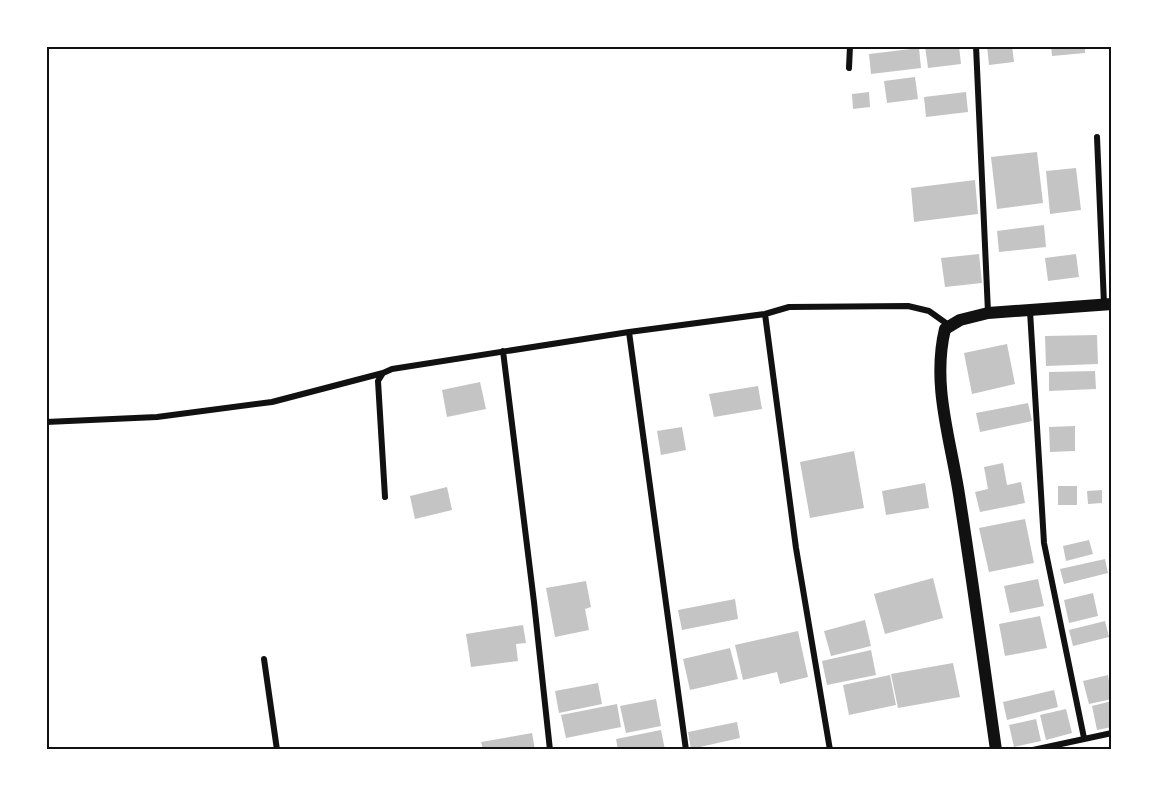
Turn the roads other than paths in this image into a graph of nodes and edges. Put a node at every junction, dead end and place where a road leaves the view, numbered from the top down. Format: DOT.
graph roads {
  1 [pos="850,46"];
  2 [pos="976,46"];
  3 [pos="849,68"];
  4 [pos="1097,137"];
  5 [pos="1108,304"];
  6 [pos="1030,311"];
  7 [pos="988,313"];
  8 [pos="765,314"];
  9 [pos="950,326"];
  10 [pos="629,332"];
  11 [pos="503,351"];
  12 [pos="383,373"];
  13 [pos="46,422"];
  14 [pos="385,497"];
  15 [pos="264,659"];
  16 [pos="1112,733"];
  17 [pos="1084,738"];
  18 [pos="277,750"];
  19 [pos="550,750"];
  20 [pos="686,750"];
  21 [pos="830,750"];
  22 [pos="996,750"];
  23 [pos="1032,750"];
  1 -- 3 [label="street"];
  2 -- 7 [label="street"];
  4 -- 5 [label="street"];
  5 -- 6 [label="main road"];
  6 -- 7 [label="main road"];
  6 -- 17 [label="street"];
  7 -- 9 [label="main road"];
  8 -- 9 [label="street"];
  8 -- 10 [label="street"];
  8 -- 21 [label="street"];
  9 -- 22 [label="main road"];
  10 -- 11 [label="street"];
  10 -- 20 [label="street"];
  11 -- 12 [label="street"];
  11 -- 19 [label="street"];
  12 -- 13 [label="street"];
  12 -- 14 [label="street"];
  15 -- 18 [label="street"];
  16 -- 17 [label="street"];
  17 -- 23 [label="street"];
}
